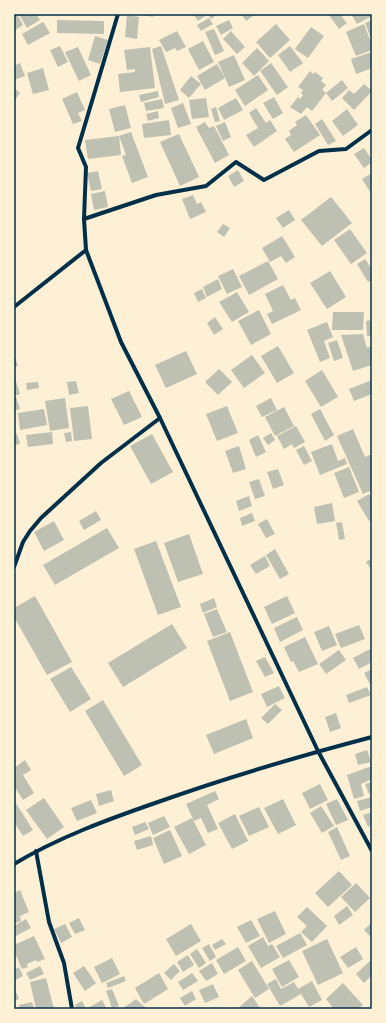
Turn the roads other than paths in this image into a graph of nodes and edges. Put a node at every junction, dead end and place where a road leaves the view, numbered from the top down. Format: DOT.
graph roads {
  1 [pos="118,14"];
  2 [pos="372,130"];
  3 [pos="84,219"];
  4 [pos="86,250"];
  5 [pos="14,307"];
  6 [pos="160,418"];
  7 [pos="14,567"];
  8 [pos="372,737"];
  9 [pos="318,751"];
  10 [pos="36,851"];
  11 [pos="372,852"];
  12 [pos="14,864"];
  13 [pos="72,1009"];
  1 -- 3 [label="street"];
  2 -- 3 [label="street"];
  3 -- 4 [label="street"];
  4 -- 5 [label="street"];
  4 -- 6 [label="street"];
  6 -- 7 [label="street"];
  6 -- 9 [label="street"];
  8 -- 9 [label="street"];
  9 -- 10 [label="street"];
  9 -- 11 [label="street"];
  10 -- 12 [label="street"];
  10 -- 13 [label="street"];
}
